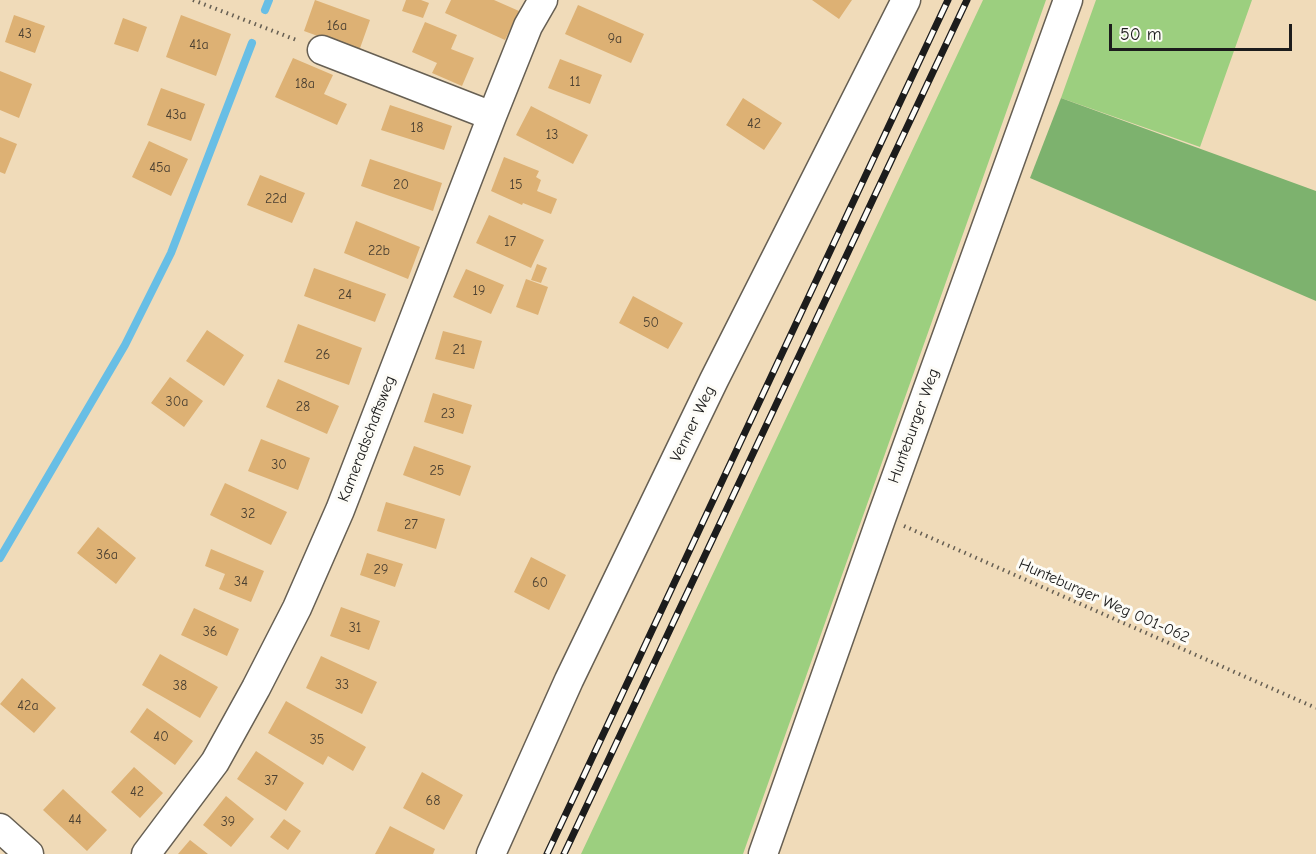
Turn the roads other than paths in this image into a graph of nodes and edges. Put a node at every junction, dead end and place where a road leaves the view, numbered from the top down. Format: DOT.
graph roads {
  1 [pos="543,0"];
  2 [pos="906,0"];
  3 [pos="1068,0"];
  4 [pos="322,50"];
  5 [pos="492,116"];
  6 [pos="0,828"];
  7 [pos="28,854"];
  8 [pos="146,854"];
  9 [pos="491,854"];
  10 [pos="763,854"];
  1 -- 5 [label="street, Kameradschaftsweg"];
  2 -- 9 [label="street, Venner Weg"];
  3 -- 10 [label="street, Hunteburger Weg"];
  4 -- 5 [label="street"];
  5 -- 8 [label="street, Kameradschaftsweg"];
  6 -- 7 [label="street"];
}
